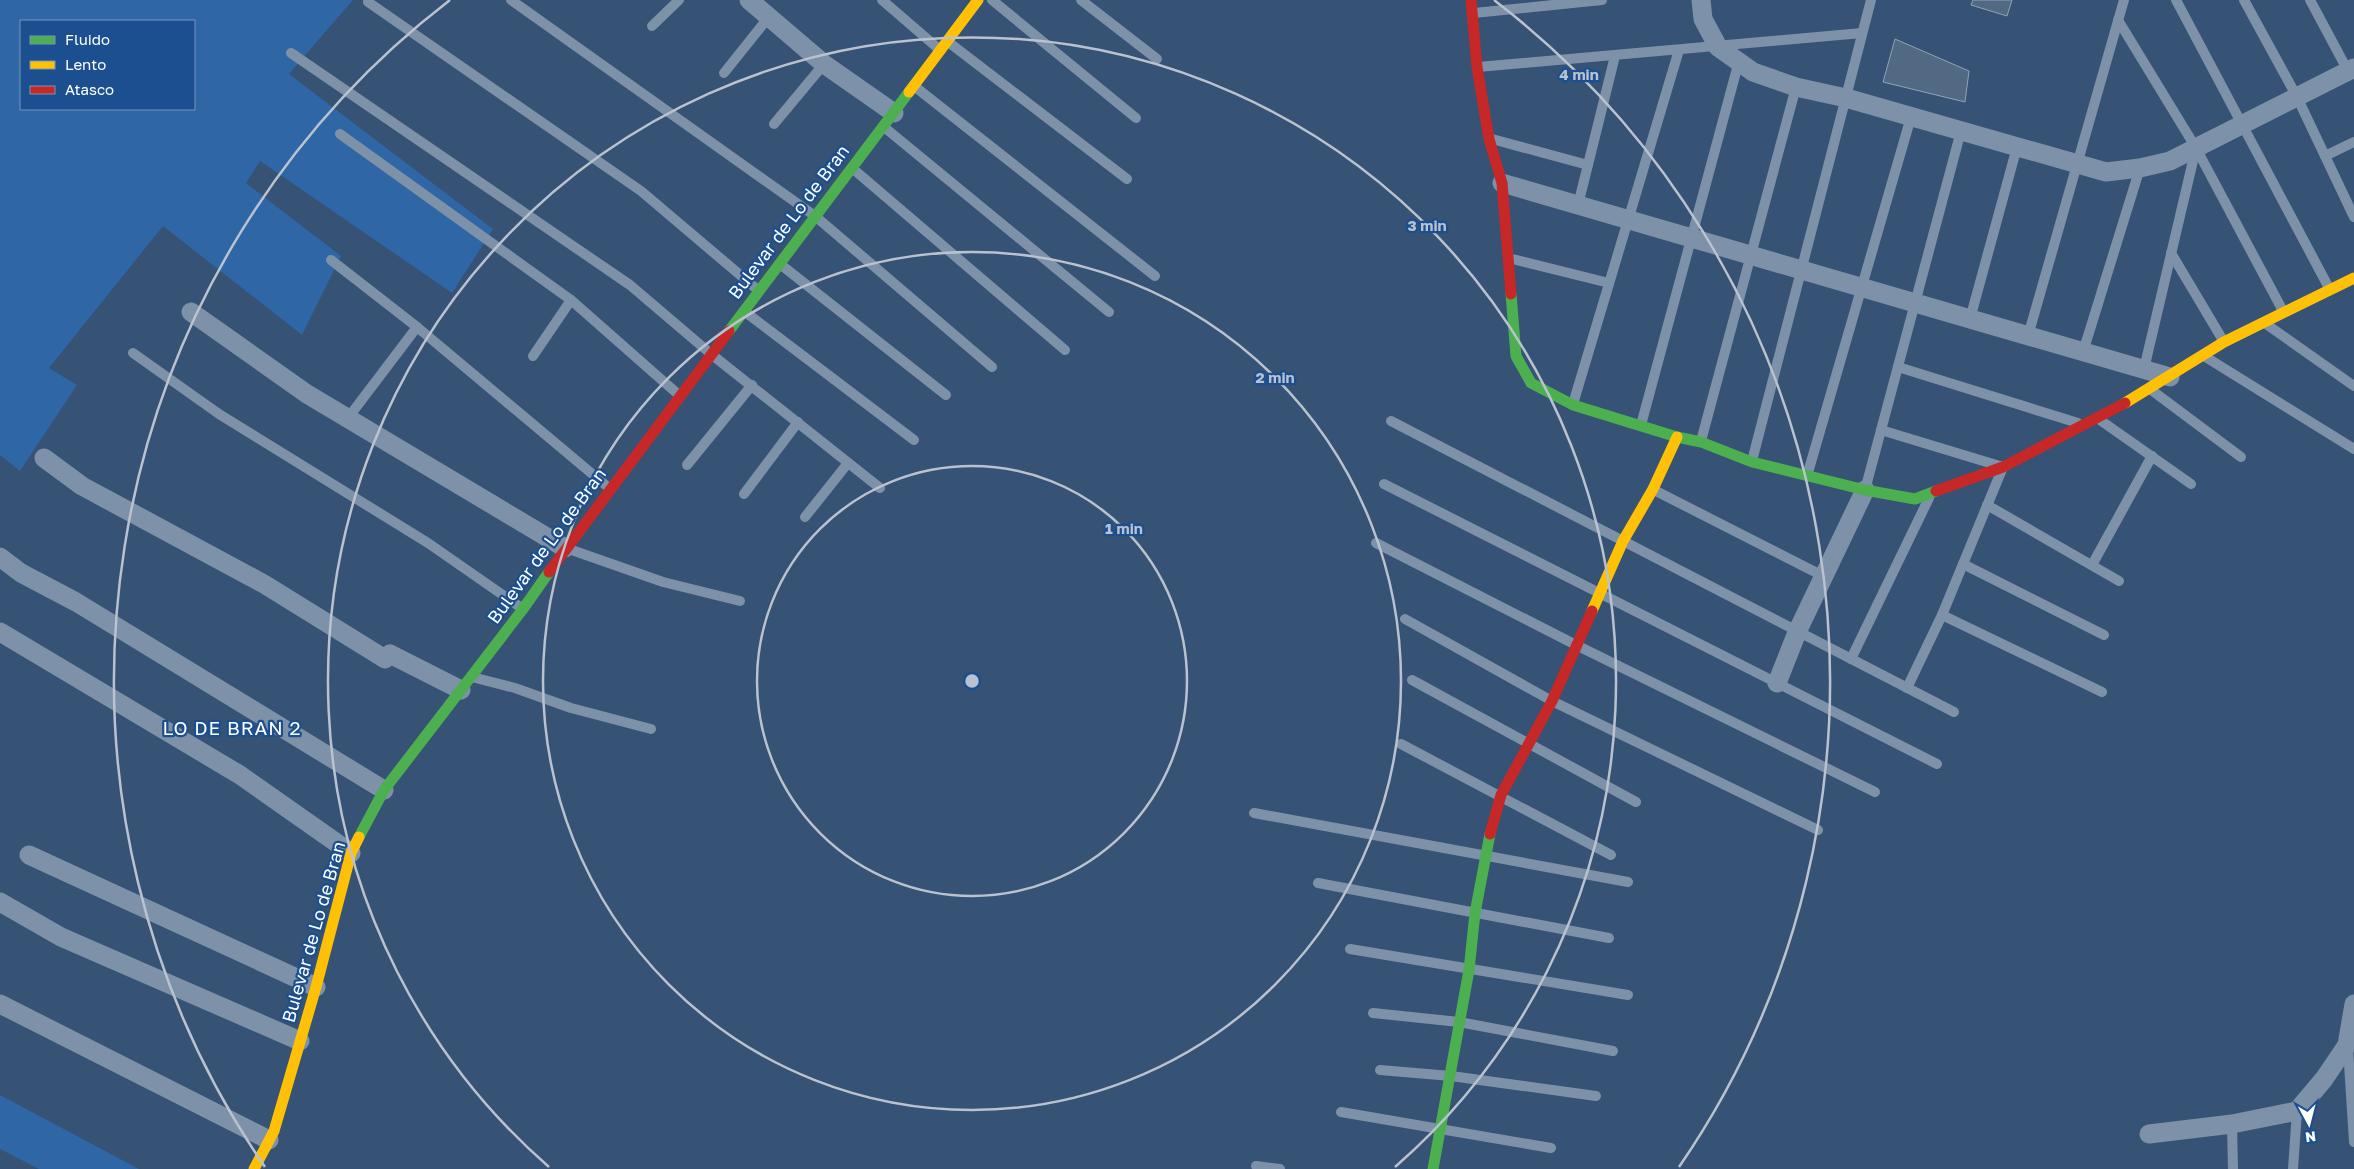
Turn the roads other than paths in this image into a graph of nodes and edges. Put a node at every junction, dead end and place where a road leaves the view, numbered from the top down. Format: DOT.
graph roads {
  1 [pos="511,0"];
  2 [pos="679,0"];
  3 [pos="749,0"];
  4 [pos="882,0"];
  5 [pos="978,0"];
  6 [pos="992,0"];
  7 [pos="1081,0"];
  8 [pos="1471,0"];
  9 [pos="1602,0"];
  10 [pos="1702,0"];
  11 [pos="1871,0"];
  12 [pos="2124,0"];
  13 [pos="2176,0"];
  14 [pos="2244,0"];
  15 [pos="2310,0"];
  16 [pos="368,2"];
  17 [pos="1471,13"];
  18 [pos="768,18"];
  19 [pos="2118,20"];
  20 [pos="652,26"];
  21 [pos="1862,33"];
  22 [pos="943,46"];
  23 [pos="1718,47"];
  24 [pos="1680,50"];
  25 [pos="291,53"];
  26 [pos="1615,56"];
  27 [pos="1157,60"];
  28 [pos="1739,61"];
  29 [pos="824,64"];
  30 [pos="1477,67"];
  31 [pos="2351,70"];
  32 [pos="724,73"];
  33 [pos="914,86"];
  34 [pos="1796,87"];
  35 [pos="2297,97"];
  36 [pos="1846,98"];
  37 [pos="1911,117"];
  38 [pos="1136,118"];
  39 [pos="889,120"];
  40 [pos="774,124"];
  41 [pos="2242,124"];
  42 [pos="1961,131"];
  43 [pos="340,134"];
  44 [pos="1489,139"];
  45 [pos="2354,142"];
  46 [pos="2017,146"];
  47 [pos="2196,148"];
  48 [pos="2325,156"];
  49 [pos="2077,164"];
  50 [pos="1588,165"];
  51 [pos="852,168"];
  52 [pos="2140,168"];
  53 [pos="1127,179"];
  54 [pos="1502,183"];
  55 [pos="1578,205"];
  56 [pos="815,216"];
  57 [pos="2354,218"];
  58 [pos="1628,220"];
  59 [pos="1691,238"];
  60 [pos="2171,253"];
  61 [pos="1751,256"];
  62 [pos="1508,257"];
  63 [pos="331,260"];
  64 [pos="780,264"];
  65 [pos="1802,270"];
  66 [pos="1155,276"];
  67 [pos="2354,278"];
  68 [pos="1609,283"];
  69 [pos="1862,288"];
  70 [pos="2330,289"];
  71 [pos="759,291"];
  72 [pos="571,300"];
  73 [pos="1915,303"];
  74 [pos="744,311"];
  75 [pos="191,312"];
  76 [pos="1109,312"];
  77 [pos="2283,312"];
  78 [pos="1970,319"];
  79 [pos="2263,322"];
  80 [pos="417,327"];
  81 [pos="2028,336"];
  82 [pos="2224,342"];
  83 [pos="1065,350"];
  84 [pos="2083,352"];
  85 [pos="134,353"];
  86 [pos="711,354"];
  87 [pos="534,356"];
  88 [pos="2203,356"];
  89 [pos="992,367"];
  90 [pos="1898,367"];
  91 [pos="2144,370"];
  92 [pos="2170,377"];
  93 [pos="752,385"];
  94 [pos="2354,386"];
  95 [pos="2149,389"];
  96 [pos="946,395"];
  97 [pos="680,396"];
  98 [pos="1573,405"];
  99 [pos="348,418"];
  100 [pos="2098,419"];
  101 [pos="1391,421"];
  102 [pos="798,422"];
  103 [pos="2084,424"];
  104 [pos="1640,426"];
  105 [pos="1881,430"];
  106 [pos="1677,437"];
  107 [pos="914,440"];
  108 [pos="1701,442"];
  109 [pos="2354,449"];
  110 [pos="2152,456"];
  111 [pos="2241,457"];
  112 [pos="44,458"];
  113 [pos="1752,462"];
  114 [pos="848,463"];
  115 [pos="687,465"];
  116 [pos="2002,467"];
  117 [pos="1807,476"];
  118 [pos="1384,484"];
  119 [pos="2191,484"];
  120 [pos="880,488"];
  121 [pos="610,489"];
  122 [pos="1653,489"];
  123 [pos="1865,490"];
  124 [pos="744,494"];
  125 [pos="1931,494"];
  126 [pos="1987,505"];
  127 [pos="805,517"];
  128 [pos="1623,541"];
  129 [pos="1376,543"];
  130 [pos="565,548"];
  131 [pos="0,557"];
  132 [pos="1963,564"];
  133 [pos="2092,565"];
  134 [pos="1825,577"];
  135 [pos="2119,581"];
  136 [pos="1601,593"];
  137 [pos="740,601"];
  138 [pos="523,610"];
  139 [pos="1942,614"];
  140 [pos="1405,619"];
  141 [pos="1798,630"];
  142 [pos="0,632"];
  143 [pos="2104,635"];
  144 [pos="1576,645"];
  145 [pos="1851,659"];
  146 [pos="1412,680"];
  147 [pos="466,683"];
  148 [pos="1777,683"];
  149 [pos="1907,688"];
  150 [pos="2102,692"];
  151 [pos="1552,701"];
  152 [pos="1954,712"];
  153 [pos="651,728"];
  154 [pos="1401,744"];
  155 [pos="1528,744"];
  156 [pos="1936,764"];
  157 [pos="384,790"];
  158 [pos="1875,792"];
  159 [pos="1501,795"];
  160 [pos="1636,802"];
  161 [pos="1254,813"];
  162 [pos="1818,830"];
  163 [pos="351,853"];
  164 [pos="29,855"];
  165 [pos="1611,855"];
  166 [pos="1487,856"];
  167 [pos="1628,882"];
  168 [pos="1318,884"];
  169 [pos="0,902"];
  170 [pos="1476,913"];
  171 [pos="1609,938"];
  172 [pos="1350,949"];
  173 [pos="1469,970"];
  174 [pos="316,987"];
  175 [pos="1628,996"];
  176 [pos="0,1004"];
  177 [pos="2354,1004"];
  178 [pos="1373,1013"];
  179 [pos="1459,1022"];
  180 [pos="300,1041"];
  181 [pos="2347,1045"];
  182 [pos="1613,1051"];
  183 [pos="1380,1070"];
  184 [pos="1451,1076"];
  185 [pos="1596,1096"];
  186 [pos="2297,1111"];
  187 [pos="1341,1112"];
  188 [pos="2232,1124"];
  189 [pos="1440,1130"];
  190 [pos="2149,1134"];
  191 [pos="269,1140"];
  192 [pos="2354,1142"];
  193 [pos="1551,1148"];
  194 [pos="1256,1166"];
  195 [pos="254,1169"];
  196 [pos="1280,1169"];
  197 [pos="1433,1169"];
  198 [pos="2233,1169"];
  199 [pos="2293,1169"];
  1 -- 56 [label="lane"];
  2 -- 20 [label="lane"];
  3 -- 18 [label="street"];
  4 -- 22 [label="lane"];
  5 -- 22 [label="street, Bulevar de Lo de Bran"];
  6 -- 38 [label="lane"];
  7 -- 27 [label="lane"];
  8 -- 17 [label="street"];
  9 -- 17 [label="lane"];
  10 -- 23 [label="street"];
  11 -- 21 [label="lane"];
  12 -- 19 [label="lane"];
  13 -- 41 [label="lane"];
  14 -- 35 [label="lane"];
  15 -- 31 [label="lane"];
  16 -- 71 [label="lane"];
  17 -- 30 [label="street"];
  18 -- 29 [label="street"];
  18 -- 32 [label="lane"];
  19 -- 47 [label="lane"];
  19 -- 49 [label="lane"];
  21 -- 23 [label="lane"];
  21 -- 36 [label="lane"];
  22 -- 33 [label="street, Bulevar de Lo de Bran"];
  22 -- 53 [label="lane"];
  23 -- 24 [label="lane"];
  23 -- 28 [label="street"];
  24 -- 26 [label="lane"];
  24 -- 58 [label="lane"];
  25 -- 86 [label="lane"];
  26 -- 30 [label="lane"];
  26 -- 50 [label="lane"];
  28 -- 34 [label="street"];
  28 -- 59 [label="lane"];
  29 -- 39 [label="street"];
  29 -- 40 [label="lane"];
  30 -- 44 [label="street"];
  31 -- 35 [label="street"];
  33 -- 39 [label="street, Bulevar de Lo de Bran"];
  33 -- 66 [label="lane"];
  34 -- 36 [label="street"];
  34 -- 61 [label="lane"];
  35 -- 41 [label="street"];
  35 -- 48 [label="lane"];
  36 -- 37 [label="street"];
  36 -- 65 [label="lane"];
  37 -- 42 [label="street"];
  37 -- 69 [label="lane"];
  39 -- 51 [label="street, Bulevar de Lo de Bran"];
  39 -- 76 [label="lane"];
  41 -- 47 [label="street"];
  41 -- 70 [label="lane"];
  42 -- 46 [label="street"];
  42 -- 73 [label="lane"];
  43 -- 72 [label="lane"];
  44 -- 50 [label="lane"];
  44 -- 54 [label="street"];
  45 -- 48 [label="lane"];
  46 -- 49 [label="street"];
  46 -- 78 [label="lane"];
  47 -- 52 [label="street"];
  47 -- 60 [label="lane"];
  47 -- 77 [label="lane"];
  48 -- 57 [label="lane"];
  49 -- 52 [label="street"];
  49 -- 81 [label="lane"];
  50 -- 55 [label="lane"];
  51 -- 56 [label="street, Bulevar de Lo de Bran"];
  51 -- 83 [label="lane"];
  52 -- 84 [label="lane"];
  54 -- 55 [label="street"];
  54 -- 62 [label="street"];
  55 -- 58 [label="street"];
  56 -- 64 [label="street, Bulevar de Lo de Bran"];
  56 -- 89 [label="lane"];
  58 -- 59 [label="street"];
  58 -- 68 [label="lane"];
  59 -- 61 [label="street"];
  59 -- 104 [label="lane"];
  60 -- 82 [label="lane"];
  60 -- 91 [label="lane"];
  61 -- 65 [label="street"];
  61 -- 108 [label="lane"];
  62 -- 68 [label="lane"];
  62 -- 98 [label="street"];
  63 -- 80 [label="lane"];
  64 -- 71 [label="street, Bulevar de Lo de Bran"];
  64 -- 96 [label="lane"];
  65 -- 69 [label="street"];
  65 -- 113 [label="lane"];
  67 -- 70 [label="street"];
  68 -- 98 [label="lane"];
  69 -- 73 [label="street"];
  69 -- 117 [label="lane"];
  70 -- 77 [label="street"];
  71 -- 74 [label="street, Bulevar de Lo de Bran"];
  72 -- 87 [label="lane"];
  72 -- 97 [label="lane"];
  73 -- 78 [label="street"];
  73 -- 90 [label="lane"];
  74 -- 86 [label="street, Bulevar de Lo de Bran"];
  74 -- 107 [label="lane"];
  75 -- 99 [label="street"];
  77 -- 79 [label="street"];
  78 -- 81 [label="street"];
  79 -- 82 [label="street"];
  79 -- 94 [label="lane"];
  80 -- 99 [label="lane"];
  80 -- 121 [label="lane"];
  81 -- 84 [label="street"];
  82 -- 88 [label="street"];
  84 -- 91 [label="street"];
  85 -- 138 [label="lane"];
  86 -- 93 [label="lane"];
  86 -- 97 [label="street, Bulevar de Lo de Bran"];
  88 -- 92 [label="street"];
  88 -- 109 [label="lane"];
  90 -- 103 [label="lane"];
  90 -- 105 [label="lane"];
  91 -- 92 [label="street"];
  92 -- 95 [label="street"];
  93 -- 102 [label="lane"];
  93 -- 115 [label="lane"];
  95 -- 100 [label="street"];
  95 -- 111 [label="lane"];
  97 -- 121 [label="street, Bulevar de Lo de Bran"];
  98 -- 104 [label="street"];
  99 -- 130 [label="street"];
  100 -- 103 [label="street"];
  100 -- 110 [label="lane"];
  101 -- 128 [label="lane"];
  102 -- 114 [label="lane"];
  102 -- 124 [label="lane"];
  103 -- 116 [label="street"];
  104 -- 106 [label="street"];
  105 -- 116 [label="lane"];
  105 -- 123 [label="lane"];
  106 -- 108 [label="street"];
  106 -- 122 [label="street"];
  108 -- 113 [label="street"];
  110 -- 119 [label="lane"];
  110 -- 133 [label="lane"];
  112 -- 147 [label="street"];
  113 -- 117 [label="street"];
  114 -- 120 [label="lane"];
  114 -- 127 [label="lane"];
  116 -- 125 [label="street"];
  116 -- 126 [label="lane"];
  117 -- 123 [label="street"];
  118 -- 136 [label="lane"];
  121 -- 130 [label="street, Bulevar de Lo de Bran"];
  122 -- 128 [label="street"];
  122 -- 134 [label="lane"];
  123 -- 125 [label="street"];
  123 -- 134 [label="street"];
  125 -- 145 [label="lane"];
  126 -- 132 [label="lane"];
  126 -- 133 [label="lane"];
  128 -- 136 [label="street"];
  128 -- 141 [label="lane"];
  129 -- 144 [label="lane"];
  130 -- 137 [label="lane"];
  130 -- 138 [label="street, Bulevar de Lo de Bran"];
  131 -- 157 [label="street"];
  132 -- 139 [label="lane"];
  132 -- 143 [label="lane"];
  133 -- 135 [label="lane"];
  134 -- 141 [label="street"];
  136 -- 144 [label="street"];
  136 -- 148 [label="lane"];
  138 -- 147 [label="street, Bulevar de Lo de Bran"];
  139 -- 149 [label="lane"];
  139 -- 150 [label="lane"];
  140 -- 151 [label="lane"];
  141 -- 145 [label="lane"];
  141 -- 148 [label="street"];
  142 -- 163 [label="street"];
  144 -- 151 [label="street"];
  144 -- 158 [label="lane"];
  145 -- 149 [label="lane"];
  146 -- 155 [label="lane"];
  147 -- 153 [label="lane"];
  147 -- 157 [label="street, Bulevar de Lo de Bran"];
  148 -- 156 [label="lane"];
  149 -- 152 [label="lane"];
  151 -- 155 [label="street"];
  151 -- 162 [label="lane"];
  154 -- 159 [label="lane"];
  155 -- 159 [label="street"];
  155 -- 160 [label="lane"];
  157 -- 163 [label="street, Bulevar de Lo de Bran"];
  159 -- 165 [label="lane"];
  159 -- 166 [label="street"];
  161 -- 166 [label="lane"];
  163 -- 174 [label="street, Bulevar de Lo de Bran"];
  164 -- 174 [label="street"];
  166 -- 167 [label="lane"];
  166 -- 170 [label="street"];
  168 -- 170 [label="lane"];
  169 -- 180 [label="street"];
  170 -- 171 [label="lane"];
  170 -- 173 [label="street"];
  172 -- 173 [label="lane"];
  173 -- 175 [label="lane"];
  173 -- 179 [label="street"];
  174 -- 180 [label="street, Bulevar de Lo de Bran"];
  176 -- 191 [label="street"];
  177 -- 181 [label="street"];
  178 -- 179 [label="lane"];
  179 -- 182 [label="lane"];
  179 -- 184 [label="street"];
  180 -- 191 [label="street, Bulevar de Lo de Bran"];
  181 -- 186 [label="street"];
  181 -- 192 [label="lane"];
  183 -- 184 [label="lane"];
  184 -- 185 [label="lane"];
  184 -- 189 [label="street"];
  186 -- 188 [label="street"];
  186 -- 199 [label="lane"];
  187 -- 189 [label="lane"];
  188 -- 190 [label="street"];
  188 -- 198 [label="lane"];
  189 -- 193 [label="lane"];
  189 -- 197 [label="street"];
  191 -- 195 [label="street, Bulevar de Lo de Bran"];
  194 -- 196 [label="lane"];
}
